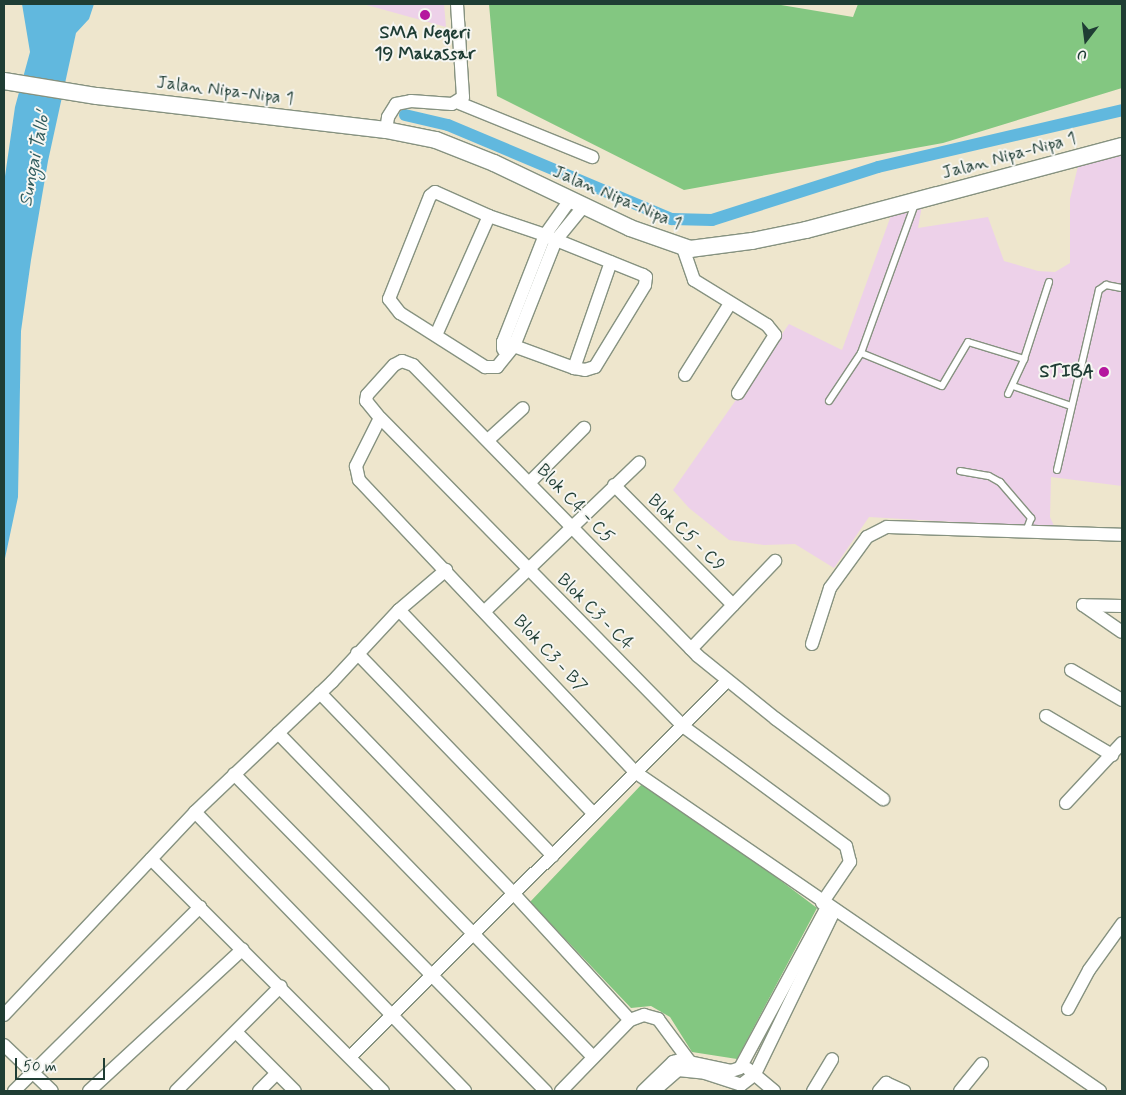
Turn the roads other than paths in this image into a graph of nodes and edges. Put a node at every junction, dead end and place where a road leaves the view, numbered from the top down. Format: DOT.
graph roads {
  1 [pos="457,4"];
  2 [pos="4,81"];
  3 [pos="459,103"];
  4 [pos="386,130"];
  5 [pos="1122,146"];
  6 [pos="592,157"];
  7 [pos="916,202"];
  8 [pos="577,204"];
  9 [pos="489,216"];
  10 [pos="550,238"];
  11 [pos="683,248"];
  12 [pos="611,262"];
  13 [pos="1049,282"];
  14 [pos="1122,288"];
  15 [pos="729,304"];
  16 [pos="436,335"];
  17 [pos="508,344"];
  18 [pos="862,354"];
  19 [pos="1024,359"];
  20 [pos="394,365"];
  21 [pos="574,368"];
  22 [pos="685,374"];
  23 [pos="1013,386"];
  24 [pos="738,393"];
  25 [pos="1008,394"];
  26 [pos="829,401"];
  27 [pos="1071,406"];
  28 [pos="523,408"];
  29 [pos="380,418"];
  30 [pos="584,428"];
  31 [pos="488,440"];
  32 [pos="639,463"];
  33 [pos="1057,470"];
  34 [pos="960,471"];
  35 [pos="529,483"];
  36 [pos="614,485"];
  37 [pos="572,526"];
  38 [pos="1026,532"];
  39 [pos="1122,536"];
  40 [pos="775,561"];
  41 [pos="442,566"];
  42 [pos="528,569"];
  43 [pos="733,605"];
  44 [pos="1122,606"];
  45 [pos="399,610"];
  46 [pos="485,610"];
  47 [pos="1122,632"];
  48 [pos="812,644"];
  49 [pos="691,649"];
  50 [pos="357,653"];
  51 [pos="1071,670"];
  52 [pos="727,681"];
  53 [pos="320,694"];
  54 [pos="1122,700"];
  55 [pos="1046,716"];
  56 [pos="684,727"];
  57 [pos="278,733"];
  58 [pos="1122,743"];
  59 [pos="1112,755"];
  60 [pos="635,772"];
  61 [pos="234,774"];
  62 [pos="883,798"];
  63 [pos="1066,803"];
  64 [pos="195,812"];
  65 [pos="594,814"];
  66 [pos="553,856"];
  67 [pos="150,859"];
  68 [pos="514,894"];
  69 [pos="200,907"];
  70 [pos="828,907"];
  71 [pos="1122,924"];
  72 [pos="473,935"];
  73 [pos="243,949"];
  74 [pos="434,975"];
  75 [pos="281,986"];
  76 [pos="1068,1009"];
  77 [pos="4,1015"];
  78 [pos="391,1015"];
  79 [pos="630,1020"];
  80 [pos="236,1032"];
  81 [pos="4,1045"];
  82 [pos="351,1056"];
  83 [pos="593,1057"];
  84 [pos="832,1060"];
  85 [pos="690,1062"];
  86 [pos="982,1064"];
  87 [pos="739,1068"];
  88 [pos="33,1073"];
  89 [pos="277,1073"];
  90 [pos="755,1074"];
  91 [pos="739,1088"];
  92 [pos="14,1091"];
  93 [pos="52,1091"];
  94 [pos="89,1091"];
  95 [pos="176,1091"];
  96 [pos="259,1091"];
  97 [pos="296,1091"];
  98 [pos="384,1091"];
  99 [pos="466,1091"];
  100 [pos="546,1091"];
  101 [pos="562,1091"];
  102 [pos="643,1091"];
  103 [pos="654,1091"];
  104 [pos="774,1091"];
  105 [pos="813,1091"];
  106 [pos="879,1091"];
  107 [pos="904,1091"];
  108 [pos="960,1091"];
  109 [pos="1100,1091"];
  1 -- 3 [label="street"];
  2 -- 4 [label="street, Jalan Nipa-Nipa 1"];
  3 -- 4 [label="street"];
  3 -- 6 [label="street"];
  4 -- 8 [label="street, Jalan Nipa-Nipa 1"];
  5 -- 7 [label="street, Jalan Nipa-Nipa 1"];
  7 -- 11 [label="street, Jalan Nipa-Nipa 1"];
  7 -- 18 [label="lane"];
  8 -- 10 [label="street"];
  8 -- 11 [label="street, Jalan Nipa-Nipa 1"];
  9 -- 10 [label="street"];
  9 -- 16 [label="street"];
  9 -- 16 [label="street"];
  10 -- 12 [label="street"];
  10 -- 17 [label="street"];
  11 -- 15 [label="street"];
  12 -- 21 [label="street"];
  12 -- 21 [label="street"];
  13 -- 19 [label="lane"];
  14 -- 27 [label="lane"];
  15 -- 22 [label="street"];
  15 -- 24 [label="street"];
  16 -- 17 [label="street"];
  17 -- 21 [label="street"];
  18 -- 19 [label="lane"];
  18 -- 26 [label="lane"];
  19 -- 23 [label="lane"];
  20 -- 29 [label="street, Blok C3 - C4"];
  20 -- 31 [label="street, Blok C4 - C5"];
  23 -- 25 [label="lane"];
  23 -- 27 [label="lane"];
  27 -- 33 [label="lane"];
  28 -- 31 [label="street"];
  29 -- 41 [label="street, Blok C3 - B7"];
  29 -- 42 [label="street, Blok C3 - C4"];
  30 -- 35 [label="street"];
  31 -- 35 [label="street, Blok C4 - C5"];
  32 -- 36 [label="street"];
  34 -- 38 [label="lane"];
  35 -- 37 [label="street, Blok C4 - C5"];
  36 -- 37 [label="street"];
  36 -- 43 [label="street, Blok C5 - C9"];
  37 -- 42 [label="street"];
  37 -- 49 [label="street, Blok C4 - C5"];
  38 -- 39 [label="street"];
  38 -- 48 [label="street"];
  40 -- 43 [label="street"];
  41 -- 45 [label="street"];
  41 -- 46 [label="street, Blok C3 - B7"];
  42 -- 46 [label="street"];
  42 -- 56 [label="street, Blok C3 - C4"];
  43 -- 49 [label="street"];
  44 -- 47 [label="street"];
  45 -- 50 [label="street"];
  45 -- 65 [label="street"];
  46 -- 60 [label="street, Blok C3 - B7"];
  49 -- 52 [label="street, Blok C4 - C5"];
  50 -- 53 [label="street"];
  50 -- 66 [label="street"];
  51 -- 54 [label="street"];
  52 -- 56 [label="street"];
  52 -- 62 [label="street, Blok C4 - C5"];
  53 -- 57 [label="street"];
  53 -- 68 [label="street"];
  55 -- 59 [label="street"];
  56 -- 60 [label="street"];
  56 -- 70 [label="street, Blok C3 - C4"];
  57 -- 61 [label="street"];
  57 -- 72 [label="street"];
  58 -- 59 [label="street"];
  59 -- 63 [label="street"];
  60 -- 65 [label="street"];
  60 -- 70 [label="street, Blok C3 - B7"];
  61 -- 64 [label="street"];
  61 -- 74 [label="street"];
  64 -- 67 [label="street"];
  64 -- 78 [label="street"];
  65 -- 66 [label="street"];
  66 -- 68 [label="street"];
  67 -- 69 [label="street"];
  67 -- 77 [label="street"];
  68 -- 72 [label="street"];
  68 -- 79 [label="street"];
  69 -- 73 [label="street"];
  69 -- 88 [label="street"];
  70 -- 87 [label="street"];
  70 -- 90 [label="street"];
  70 -- 109 [label="street, Blok C3 - B7"];
  71 -- 76 [label="street"];
  72 -- 74 [label="street"];
  72 -- 83 [label="street"];
  73 -- 75 [label="street"];
  73 -- 94 [label="street"];
  74 -- 78 [label="street"];
  74 -- 100 [label="street"];
  75 -- 80 [label="street"];
  75 -- 82 [label="street"];
  78 -- 82 [label="street"];
  78 -- 99 [label="street"];
  79 -- 83 [label="street"];
  79 -- 85 [label="street"];
  80 -- 89 [label="street"];
  80 -- 95 [label="street"];
  81 -- 88 [label="street"];
  82 -- 98 [label="street"];
  83 -- 101 [label="street"];
  84 -- 105 [label="street"];
  85 -- 87 [label="street"];
  85 -- 102 [label="street"];
  86 -- 108 [label="street"];
  87 -- 90 [label="street"];
  87 -- 91 [label="street"];
  88 -- 92 [label="street"];
  88 -- 93 [label="street"];
  89 -- 96 [label="street"];
  89 -- 97 [label="street"];
  90 -- 91 [label="street"];
  90 -- 104 [label="street"];
  91 -- 103 [label="street"];
  106 -- 107 [label="street"];
}
